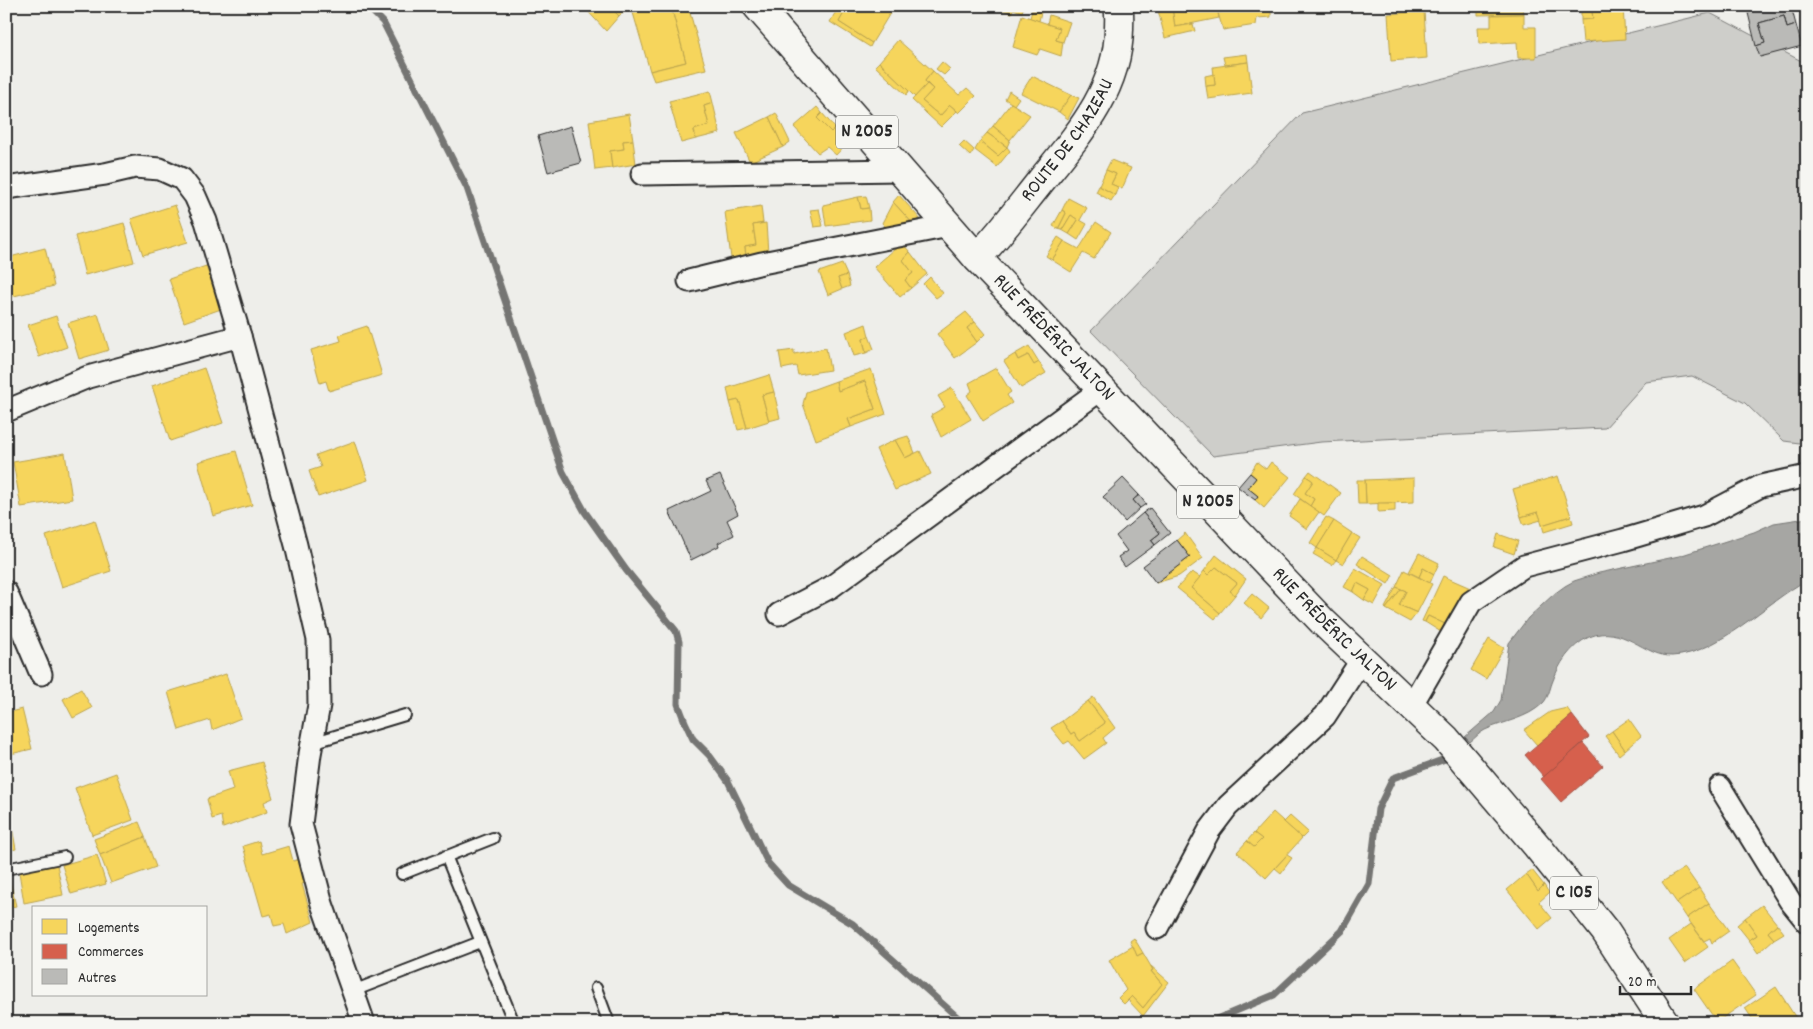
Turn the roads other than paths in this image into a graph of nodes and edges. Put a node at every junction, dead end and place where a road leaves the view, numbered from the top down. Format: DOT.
graph roads {
  1 [pos="757,6"];
  2 [pos="1113,8"];
  3 [pos="900,170"];
  4 [pos="642,174"];
  5 [pos="6,188"];
  6 [pos="949,226"];
  7 [pos="977,258"];
  8 [pos="689,281"];
  9 [pos="240,336"];
  10 [pos="1103,388"];
  11 [pos="6,411"];
  12 [pos="1807,476"];
  13 [pos="6,592"];
  14 [pos="779,614"];
  15 [pos="1362,659"];
  16 [pos="41,674"];
  17 [pos="1411,706"];
  18 [pos="405,715"];
  19 [pos="1446,739"];
  20 [pos="312,743"];
  21 [pos="1720,787"];
  22 [pos="493,838"];
  23 [pos="446,856"];
  24 [pos="65,857"];
  25 [pos="6,869"];
  26 [pos="402,874"];
  27 [pos="1807,922"];
  28 [pos="1157,928"];
  29 [pos="480,942"];
  30 [pos="596,988"];
  31 [pos="353,991"];
  32 [pos="358,1021"];
  33 [pos="514,1023"];
  34 [pos="609,1023"];
  35 [pos="1665,1023"];
  1 -- 3 [label="main road, N 2005"];
  2 -- 7 [label="main road, ROUTE DE CHAZEAU"];
  3 -- 4 [label="street"];
  3 -- 6 [label="main road, N 2005"];
  5 -- 9 [label="street"];
  6 -- 7 [label="main road, N 2005"];
  6 -- 8 [label="street"];
  7 -- 10 [label="main road, RUE FRÉDÉRIC JALTON / N 2005"];
  9 -- 11 [label="street"];
  9 -- 20 [label="street"];
  10 -- 14 [label="street"];
  10 -- 15 [label="main road, RUE FRÉDÉRIC JALTON / N 2005"];
  12 -- 17 [label="street"];
  13 -- 16 [label="street"];
  15 -- 17 [label="main road, RUE FRÉDÉRIC JALTON / N 2005"];
  15 -- 28 [label="street"];
  17 -- 19 [label="main road, RUE FRÉDÉRIC JALTON / N 2005"];
  18 -- 20 [label="lane"];
  19 -- 35 [label="main road, RUE FRÉDÉRIC JALTON / C 105"];
  20 -- 31 [label="street"];
  21 -- 27 [label="street"];
  22 -- 23 [label="lane"];
  23 -- 26 [label="lane"];
  23 -- 29 [label="lane"];
  24 -- 25 [label="lane"];
  29 -- 31 [label="lane"];
  29 -- 33 [label="lane"];
  30 -- 34 [label="lane"];
  31 -- 32 [label="street"];
}
